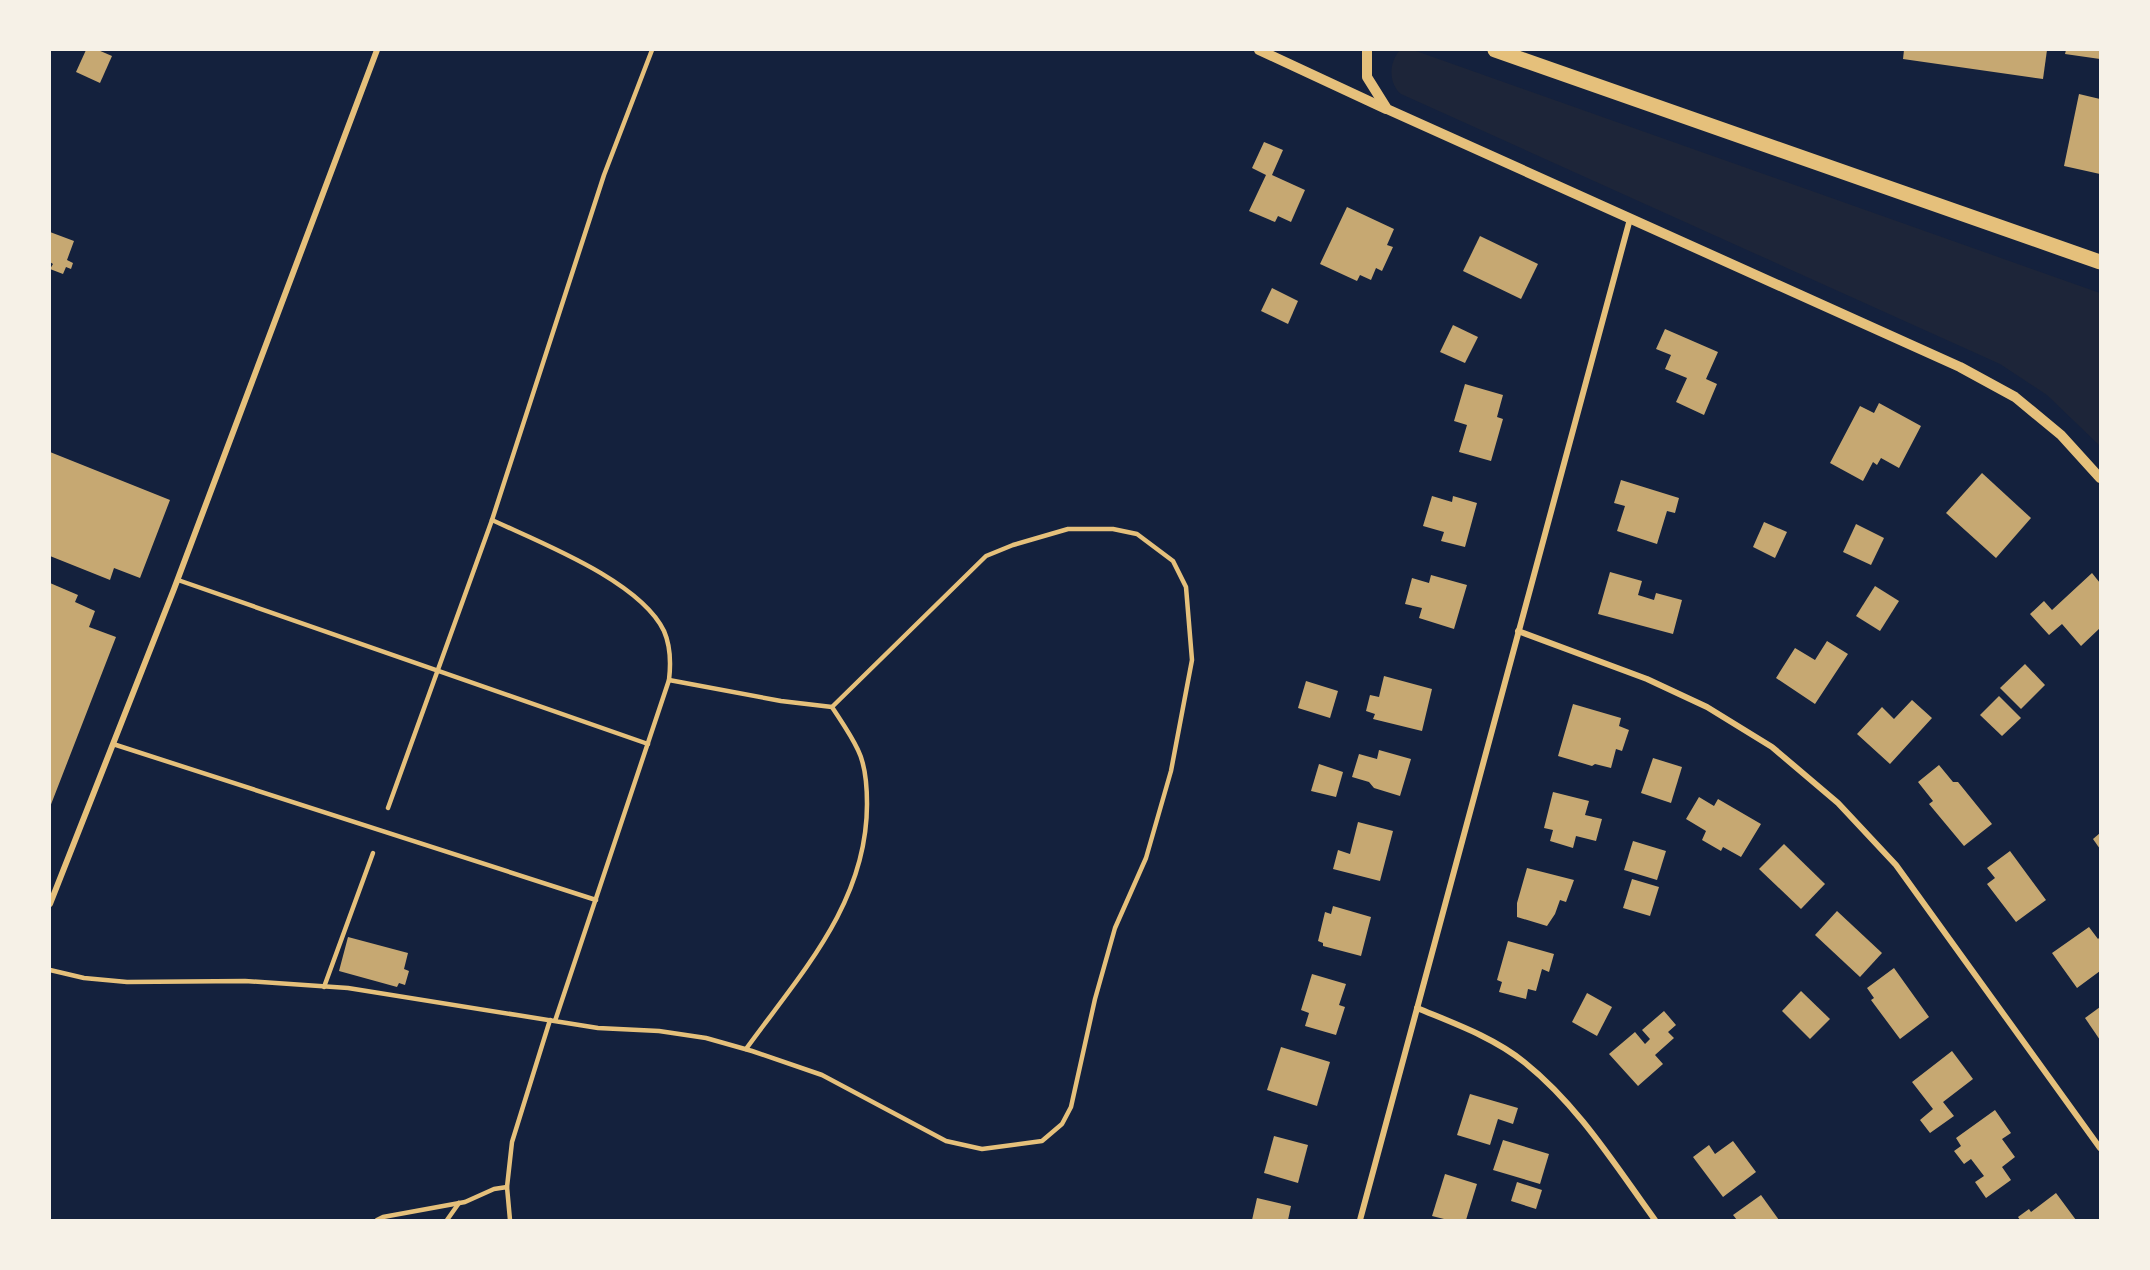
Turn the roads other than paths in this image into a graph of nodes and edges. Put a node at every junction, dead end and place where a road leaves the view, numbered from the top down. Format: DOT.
graph roads {
  1 [pos="377,50"];
  2 [pos="652,50"];
  3 [pos="1259,50"];
  4 [pos="1366,50"];
  5 [pos="1495,50"];
  6 [pos="1387,109"];
  7 [pos="1629,219"];
  8 [pos="2100,262"];
  9 [pos="2100,478"];
  10 [pos="492,520"];
  11 [pos="178,580"];
  12 [pos="1518,631"];
  13 [pos="438,671"];
  14 [pos="669,680"];
  15 [pos="832,707"];
  16 [pos="113,744"];
  17 [pos="648,744"];
  18 [pos="388,808"];
  19 [pos="373,853"];
  20 [pos="596,900"];
  21 [pos="50,904"];
  22 [pos="50,970"];
  23 [pos="324,987"];
  24 [pos="1417,1008"];
  25 [pos="553,1020"];
  26 [pos="746,1049"];
  27 [pos="2100,1148"];
  28 [pos="507,1187"];
  29 [pos="459,1203"];
  30 [pos="377,1221"];
  31 [pos="447,1221"];
  32 [pos="510,1221"];
  33 [pos="1360,1221"];
  34 [pos="1655,1221"];
  1 -- 11 [label="street"];
  2 -- 10 [label="lane"];
  3 -- 6 [label="street"];
  4 -- 6 [label="street"];
  5 -- 8 [label="main road"];
  6 -- 7 [label="street"];
  7 -- 9 [label="street"];
  7 -- 12 [label="street"];
  10 -- 13 [label="lane"];
  10 -- 14 [label="lane"];
  11 -- 13 [label="lane"];
  11 -- 16 [label="street"];
  12 -- 24 [label="street"];
  12 -- 27 [label="street"];
  13 -- 17 [label="lane"];
  13 -- 18 [label="lane"];
  14 -- 15 [label="lane"];
  14 -- 17 [label="lane"];
  15 -- 26 [label="lane"];
  15 -- 26 [label="lane"];
  16 -- 20 [label="lane"];
  16 -- 21 [label="street"];
  17 -- 20 [label="lane"];
  19 -- 23 [label="lane"];
  20 -- 25 [label="lane"];
  22 -- 23 [label="lane"];
  23 -- 25 [label="lane"];
  24 -- 33 [label="street"];
  24 -- 34 [label="street"];
  25 -- 26 [label="lane"];
  25 -- 28 [label="lane"];
  28 -- 29 [label="lane"];
  28 -- 32 [label="lane"];
  29 -- 30 [label="lane"];
  29 -- 31 [label="lane"];
}
